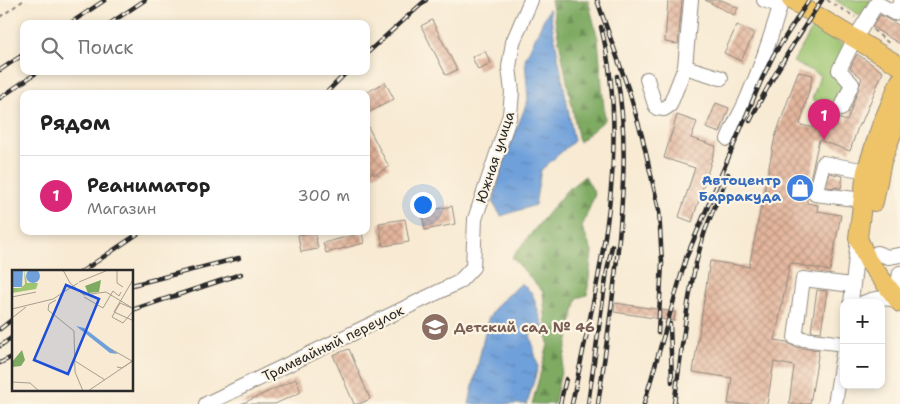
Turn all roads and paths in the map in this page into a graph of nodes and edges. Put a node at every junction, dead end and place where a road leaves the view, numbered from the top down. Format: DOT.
graph roads {
  1 [pos="24,0"];
  2 [pos="532,0"];
  3 [pos="691,0"];
  4 [pos="764,0"];
  5 [pos="785,1"];
  6 [pos="900,4"];
  7 [pos="0,17"];
  8 [pos="854,40"];
  9 [pos="900,66"];
  10 [pos="686,67"];
  11 [pos="721,78"];
  12 [pos="647,79"];
  13 [pos="900,81"];
  14 [pos="841,109"];
  15 [pos="900,112"];
  16 [pos="728,140"];
  17 [pos="866,171"];
  18 [pos="863,200"];
  19 [pos="864,236"];
  20 [pos="877,253"];
  21 [pos="900,255"];
  22 [pos="459,282"];
  23 [pos="852,285"];
  24 [pos="899,290"];
  25 [pos="851,299"];
  26 [pos="872,299"];
  27 [pos="840,344"];
  28 [pos="840,373"];
  29 [pos="206,404"];
  30 [pos="835,404"];
  1 -- 7 [label="path"];
  2 -- 22 [label="street, Южная улица"];
  3 -- 10 [label="street"];
  4 -- 5 [label="street"];
  5 -- 8 [label="main road"];
  5 -- 16 [label="street"];
  6 -- 8 [label="street"];
  8 -- 9 [label="main road"];
  8 -- 14 [label="street"];
  10 -- 11 [label="street"];
  10 -- 12 [label="street"];
  13 -- 17 [label="main road"];
  15 -- 19 [label="main road"];
  17 -- 18 [label="main road"];
  17 -- 18 [label="street"];
  18 -- 19 [label="main road"];
  19 -- 20 [label="main road"];
  19 -- 23 [label="street"];
  19 -- 24 [label="main road"];
  20 -- 21 [label="street"];
  20 -- 24 [label="main road"];
  22 -- 29 [label="street, Трамвайный переулок"];
  23 -- 25 [label="street"];
  23 -- 27 [label="street"];
  24 -- 26 [label="street"];
  28 -- 30 [label="street"];
}
